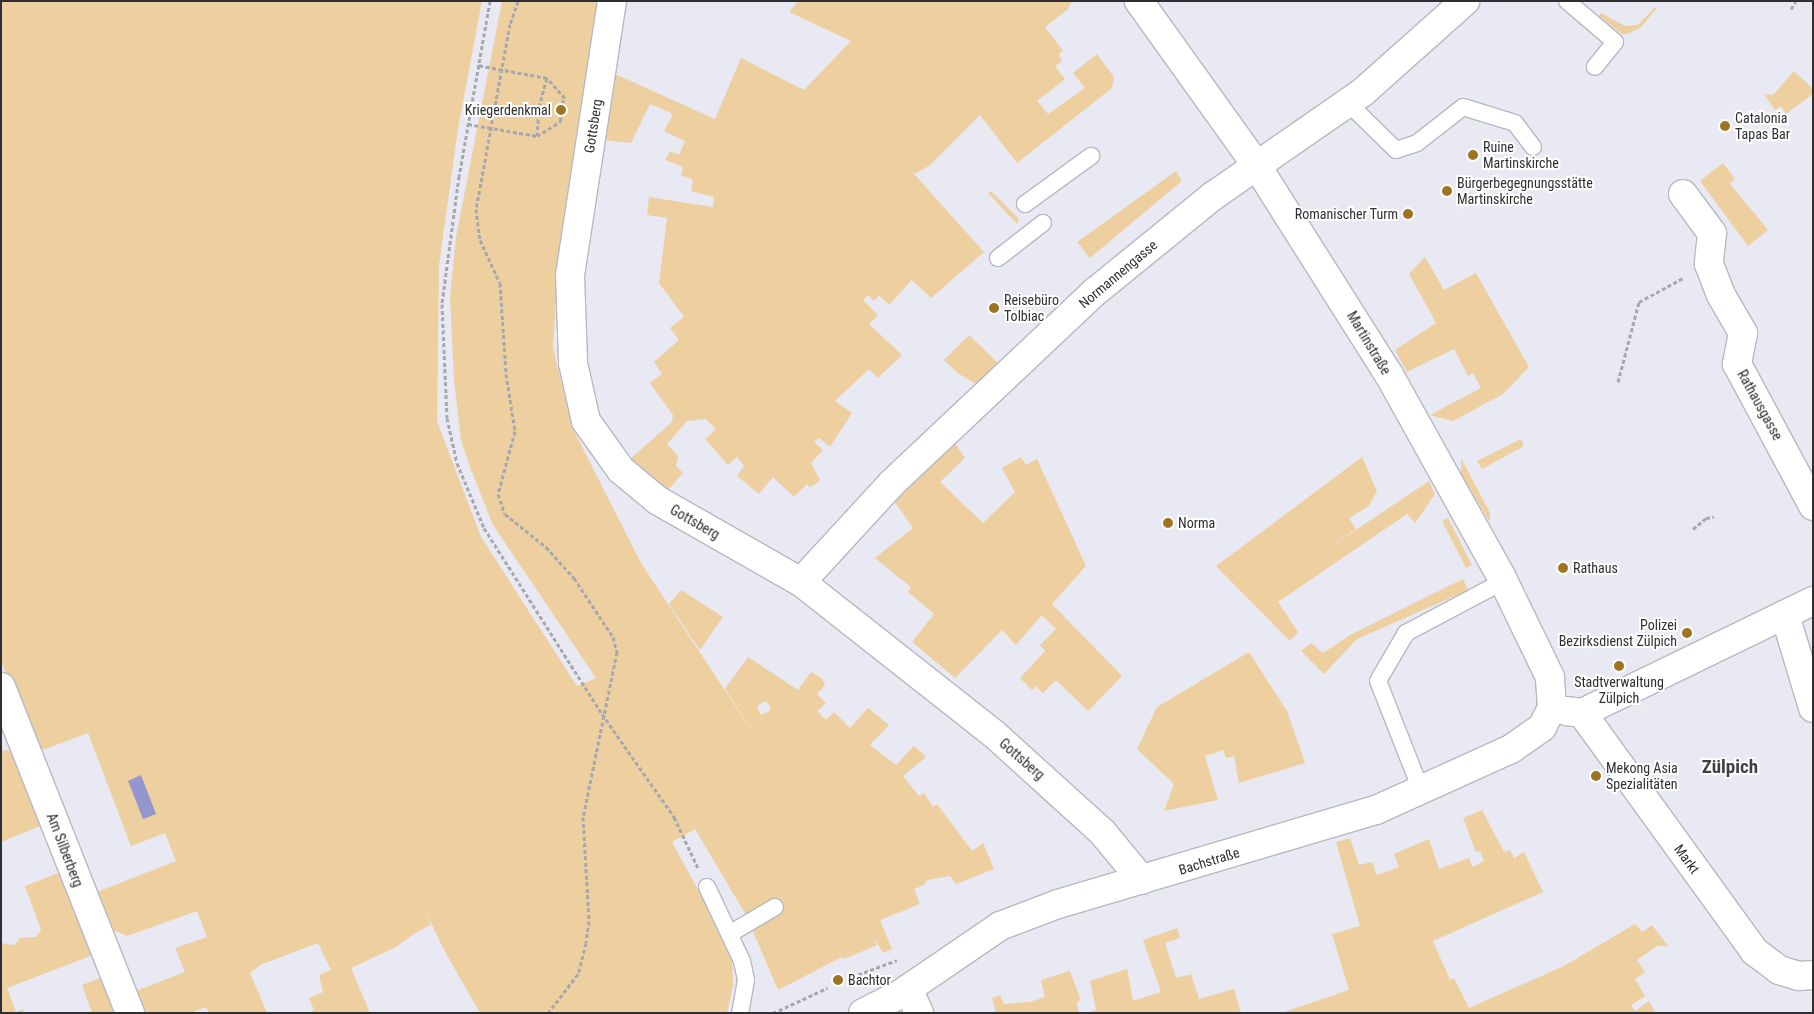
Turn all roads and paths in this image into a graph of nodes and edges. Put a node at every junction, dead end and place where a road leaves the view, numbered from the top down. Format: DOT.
graph roads {
  1 [pos="490,1"];
  2 [pos="518,1"];
  3 [pos="612,1"];
  4 [pos="1139,1"];
  5 [pos="1465,1"];
  6 [pos="1567,1"];
  7 [pos="1796,1"];
  8 [pos="1791,8"];
  9 [pos="477,65"];
  10 [pos="1595,67"];
  11 [pos="502,71"];
  12 [pos="547,78"];
  13 [pos="1348,103"];
  14 [pos="468,124"];
  15 [pos="491,128"];
  16 [pos="537,136"];
  17 [pos="1534,147"];
  18 [pos="1091,156"];
  19 [pos="1257,166"];
  20 [pos="1684,194"];
  21 [pos="1024,204"];
  22 [pos="1043,222"];
  23 [pos="998,258"];
  24 [pos="1709,264"];
  25 [pos="1618,382"];
  26 [pos="1813,506"];
  27 [pos="1714,517"];
  28 [pos="1693,529"];
  29 [pos="1504,581"];
  30 [pos="800,582"];
  31 [pos="1813,601"];
  32 [pos="1785,615"];
  33 [pos="1,687"];
  34 [pos="1552,708"];
  35 [pos="1813,708"];
  36 [pos="602,714"];
  37 [pos="1582,714"];
  38 [pos="1422,790"];
  39 [pos="1142,880"];
  40 [pos="707,887"];
  41 [pos="775,907"];
  42 [pos="731,932"];
  43 [pos="1813,975"];
  44 [pos="826,988"];
  45 [pos="913,1001"];
  46 [pos="130,1013"];
  47 [pos="548,1013"];
  48 [pos="740,1013"];
  49 [pos="773,1013"];
  50 [pos="863,1013"];
  1 -- 9 [label="path"];
  2 -- 11 [label="path"];
  3 -- 30 [label="street, Gottsberg"];
  4 -- 19 [label="street, Martinstraße"];
  5 -- 13 [label="street, Normannengasse"];
  6 -- 10 [label="lane"];
  7 -- 8 [label="path"];
  9 -- 11 [label="path"];
  9 -- 14 [label="path"];
  11 -- 12 [label="path"];
  11 -- 15 [label="path"];
  12 -- 16 [label="path"];
  12 -- 16 [label="path"];
  13 -- 17 [label="lane"];
  13 -- 19 [label="street, Normannengasse"];
  14 -- 15 [label="path"];
  14 -- 36 [label="path"];
  15 -- 16 [label="path"];
  15 -- 36 [label="path"];
  18 -- 21 [label="lane"];
  19 -- 29 [label="street, Martinstraße"];
  19 -- 30 [label="street, Normannengasse"];
  20 -- 24 [label="street, Rathausgasse"];
  22 -- 23 [label="lane"];
  24 -- 25 [label="path"];
  24 -- 26 [label="street, Rathausgasse"];
  27 -- 28 [label="path"];
  29 -- 34 [label="street, Martinstraße"];
  29 -- 38 [label="lane"];
  30 -- 39 [label="street, Gottsberg"];
  31 -- 32 [label="street"];
  32 -- 35 [label="street"];
  32 -- 37 [label="street"];
  33 -- 46 [label="street, Am Silberberg"];
  34 -- 37 [label="street"];
  34 -- 38 [label="street, Bachstraße"];
  36 -- 40 [label="path"];
  36 -- 47 [label="path"];
  37 -- 43 [label="street, Markt"];
  38 -- 39 [label="street, Bachstraße"];
  39 -- 45 [label="street, Bachstraße"];
  40 -- 42 [label="lane"];
  41 -- 42 [label="lane"];
  42 -- 48 [label="lane"];
  44 -- 49 [label="path"];
  45 -- 50 [label="street, Bachstraße"];
}
